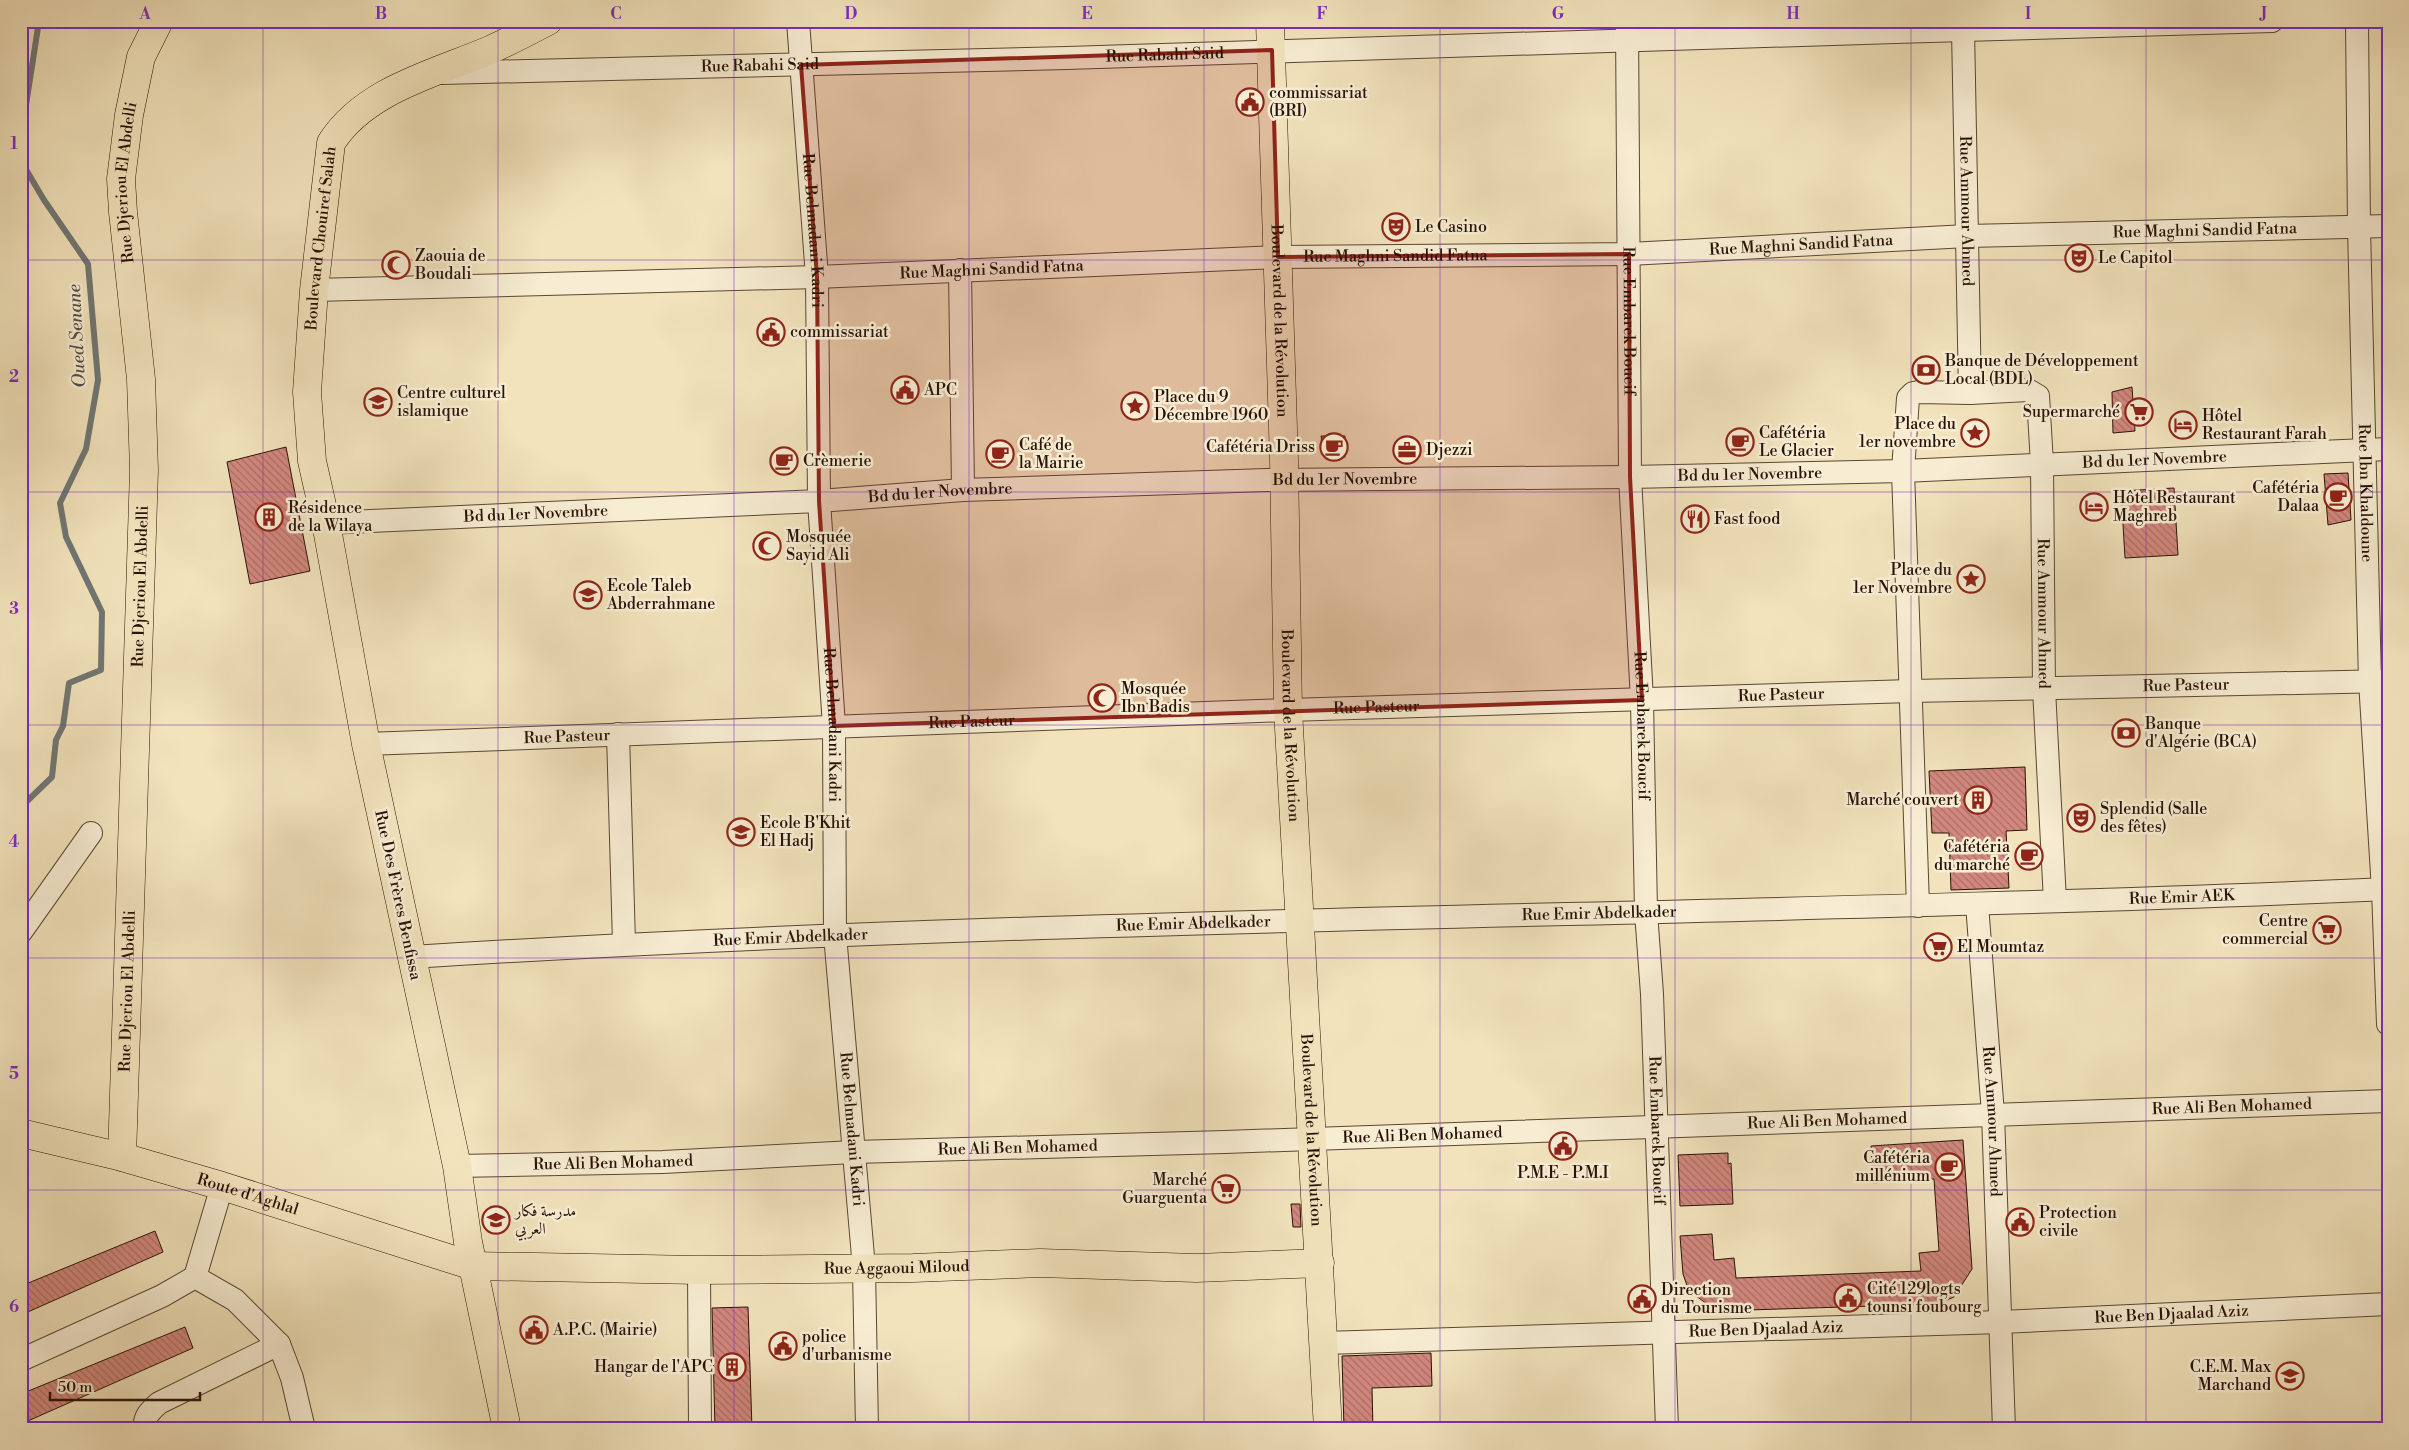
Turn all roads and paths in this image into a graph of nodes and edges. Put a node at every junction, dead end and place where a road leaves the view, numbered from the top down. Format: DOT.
graph roads {
  1 [pos="159,21"];
  2 [pos="548,21"];
  3 [pos="798,21"];
  4 [pos="1270,21"];
  5 [pos="2272,21"];
  6 [pos="2357,21"];
  7 [pos="2021,24"];
  8 [pos="1895,27"];
  9 [pos="1963,29"];
  10 [pos="1628,30"];
  11 [pos="1272,50"];
  12 [pos="801,65"];
  13 [pos="433,73"];
  14 [pos="2388,226"];
  15 [pos="2359,227"];
  16 [pos="1967,236"];
  17 [pos="1629,254"];
  18 [pos="1278,257"];
  19 [pos="960,270"];
  20 [pos="817,277"];
  21 [pos="314,290"];
  22 [pos="1970,393"];
  23 [pos="2388,449"];
  24 [pos="2365,451"];
  25 [pos="2042,464"];
  26 [pos="1903,471"];
  27 [pos="1630,478"];
  28 [pos="1276,480"];
  29 [pos="964,490"];
  30 [pos="819,501"];
  31 [pos="326,523"];
  32 [pos="2379,681"];
  33 [pos="2044,689"];
  34 [pos="1911,691"];
  35 [pos="1642,700"];
  36 [pos="1288,710"];
  37 [pos="834,726"];
  38 [pos="618,734"];
  39 [pos="366,744"];
  40 [pos="91,832"];
  41 [pos="2385,890"];
  42 [pos="2055,901"];
  43 [pos="1978,904"];
  44 [pos="1918,906"];
  45 [pos="1646,912"];
  46 [pos="1298,920"];
  47 [pos="21,932"];
  48 [pos="835,935"];
  49 [pos="624,943"];
  50 [pos="412,957"];
  51 [pos="2388,1024"];
  52 [pos="2388,1101"];
  53 [pos="1994,1114"];
  54 [pos="1655,1127"];
  55 [pos="21,1133"];
  56 [pos="1312,1138"];
  57 [pos="854,1152"];
  58 [pos="122,1157"];
  59 [pos="457,1166"];
  60 [pos="222,1186"];
  61 [pos="1320,1264"];
  62 [pos="473,1266"];
  63 [pos="864,1268"];
  64 [pos="699,1270"];
  65 [pos="195,1277"];
  66 [pos="2388,1304"];
  67 [pos="2001,1322"];
  68 [pos="1664,1332"];
  69 [pos="1324,1343"];
  70 [pos="279,1344"];
  71 [pos="21,1360"];
  72 [pos="145,1429"];
  73 [pos="304,1429"];
  74 [pos="507,1429"];
  75 [pos="700,1429"];
  76 [pos="867,1429"];
  77 [pos="1328,1429"];
  78 [pos="1667,1429"];
  79 [pos="2004,1429"];
  1 -- 58 [label="main road, Rue Djeriou El Abdelli"];
  2 -- 13 [label="main road, Boulevard Chouiref Salah"];
  3 -- 12 [label="street, Rue Belmadani Kadri"];
  4 -- 11 [label="main road, Boulevard de la Révolution"];
  5 -- 7 [label="street"];
  6 -- 15 [label="street, Rue Ibn Khaldoune"];
  7 -- 9 [label="street"];
  8 -- 9 [label="street, Rue Rabahi Said"];
  8 -- 10 [label="street, Rue Rabahi Said"];
  9 -- 16 [label="street, Rue Ammour Ahmed"];
  10 -- 11 [label="street, Rue Rabahi Said"];
  10 -- 17 [label="street, Rue Embarek Boucif"];
  11 -- 12 [label="street, Rue Rabahi Said"];
  11 -- 18 [label="main road, Boulevard de la Révolution"];
  12 -- 13 [label="street, Rue Rabahi Said"];
  12 -- 20 [label="street, Rue Belmadani Kadri"];
  13 -- 21 [label="main road, Boulevard Chouiref Salah"];
  14 -- 15 [label="street, Rue Maghni Sandid Fatna"];
  15 -- 16 [label="street, Rue Maghni Sandid Fatna"];
  15 -- 24 [label="street, Rue Ibn Khaldoune"];
  16 -- 17 [label="street, Rue Maghni Sandid Fatna"];
  16 -- 22 [label="street, Rue Ammour Ahmed"];
  17 -- 18 [label="street, Rue Maghni Sandid Fatna"];
  17 -- 27 [label="street, Rue Embarek Boucif"];
  18 -- 19 [label="street, Rue Maghni Sandid Fatna"];
  18 -- 28 [label="main road, Boulevard de la Révolution"];
  19 -- 20 [label="street, Rue Maghni Sandid Fatna"];
  19 -- 29 [label="street"];
  20 -- 21 [label="street, Rue Maghni Sandid Fatna"];
  20 -- 30 [label="street, Rue Belmadani Kadri"];
  21 -- 31 [label="main road, Boulevard Chouiref Salah"];
  22 -- 25 [label="street, Rue Ammour Ahmed"];
  22 -- 26 [label="street, Rue Ammour Ahmed"];
  23 -- 24 [label="street, Bd du 1er Novembre"];
  24 -- 25 [label="street, Bd du 1er Novembre"];
  24 -- 32 [label="street, Rue Ibn Khaldoune"];
  25 -- 26 [label="street, Bd du 1er Novembre"];
  25 -- 33 [label="street, Rue Ammour Ahmed"];
  26 -- 27 [label="street, Bd du 1er Novembre"];
  26 -- 34 [label="street, Rue Ammour Ahmed"];
  27 -- 28 [label="street, Bd du 1er Novembre"];
  27 -- 35 [label="street, Rue Embarek Boucif"];
  28 -- 29 [label="street, Bd du 1er Novembre"];
  28 -- 36 [label="main road, Boulevard de la Révolution"];
  29 -- 30 [label="street, Bd du 1er Novembre"];
  30 -- 31 [label="street, Bd du 1er Novembre"];
  30 -- 37 [label="street, Rue Belmadani Kadri"];
  31 -- 39 [label="main road, Rue Des Frères Benfissa"];
  32 -- 33 [label="street, Rue Pasteur"];
  32 -- 41 [label="street, Rue Ibn Khaldoune"];
  33 -- 34 [label="street, Rue Pasteur"];
  33 -- 42 [label="street, Rue Ammour Ahmed"];
  34 -- 35 [label="street, Rue Pasteur"];
  34 -- 44 [label="street, Rue Ammour Ahmed"];
  35 -- 36 [label="street, Rue Pasteur"];
  35 -- 45 [label="street, Rue Embarek Boucif"];
  36 -- 37 [label="street, Rue Pasteur"];
  36 -- 46 [label="main road, Boulevard de la Révolution"];
  37 -- 38 [label="street, Rue Pasteur"];
  37 -- 48 [label="street, Rue Belmadani Kadri"];
  38 -- 39 [label="street, Rue Pasteur"];
  38 -- 49 [label="street"];
  39 -- 50 [label="main road, Rue Des Frères Benfissa"];
  40 -- 47 [label="street"];
  41 -- 42 [label="street, Rue Emir AEK"];
  41 -- 51 [label="street, Rue Ibn Khaldoune"];
  42 -- 43 [label="street, Rue Emir AEK"];
  43 -- 44 [label="street, Rue Emir Abdelkader"];
  43 -- 53 [label="street, Rue Ammour Ahmed"];
  44 -- 45 [label="street, Rue Emir Abdelkader"];
  45 -- 46 [label="street, Rue Emir Abdelkader"];
  45 -- 54 [label="street, Rue Embarek Boucif"];
  46 -- 48 [label="street, Rue Emir Abdelkader"];
  46 -- 56 [label="main road, Boulevard de la Révolution"];
  48 -- 49 [label="street, Rue Emir Abdelkader"];
  48 -- 57 [label="street, Rue Belmadani Kadri"];
  49 -- 50 [label="street, Rue Emir Abdelkader"];
  50 -- 59 [label="main road, Rue Des Frères Benfissa"];
  52 -- 53 [label="street, Rue Ali Ben Mohamed"];
  53 -- 54 [label="street, Rue Ali Ben Mohamed"];
  53 -- 67 [label="street, Rue Ammour Ahmed"];
  54 -- 56 [label="street, Rue Ali Ben Mohamed"];
  54 -- 68 [label="street, Rue Embarek Boucif"];
  55 -- 58 [label="main road, Route d'Aghlal"];
  56 -- 57 [label="street, Rue Ali Ben Mohamed"];
  56 -- 61 [label="main road, Boulevard de la Révolution"];
  57 -- 59 [label="street, Rue Ali Ben Mohamed"];
  57 -- 63 [label="street, Rue Belmadani Kadri"];
  58 -- 60 [label="main road, Route d'Aghlal"];
  59 -- 62 [label="main road, Rue Des Frères Benfissa"];
  60 -- 62 [label="main road, Route d'Aghlal"];
  60 -- 65 [label="street"];
  61 -- 63 [label="main road, Rue Aggaoui Miloud"];
  61 -- 69 [label="main road, Boulevard de la Révolution"];
  62 -- 64 [label="main road, Rue Aggaoui Miloud"];
  62 -- 74 [label="main road, Rue Des Frères Benfissa"];
  63 -- 64 [label="main road, Rue Aggaoui Miloud"];
  63 -- 76 [label="street, Rue Belmadani Kadri"];
  64 -- 75 [label="street"];
  65 -- 70 [label="street"];
  65 -- 71 [label="street"];
  66 -- 67 [label="street, Rue Ben Djaalad Aziz"];
  67 -- 68 [label="street, Rue Ben Djaalad Aziz"];
  67 -- 79 [label="street, Rue Ammour Ahmed"];
  68 -- 69 [label="street, Rue Ben Djaalad Aziz"];
  68 -- 78 [label="street, Rue Embarek Boucif"];
  69 -- 77 [label="main road, Boulevard de la Révolution"];
  70 -- 72 [label="street"];
  70 -- 73 [label="street"];
}
